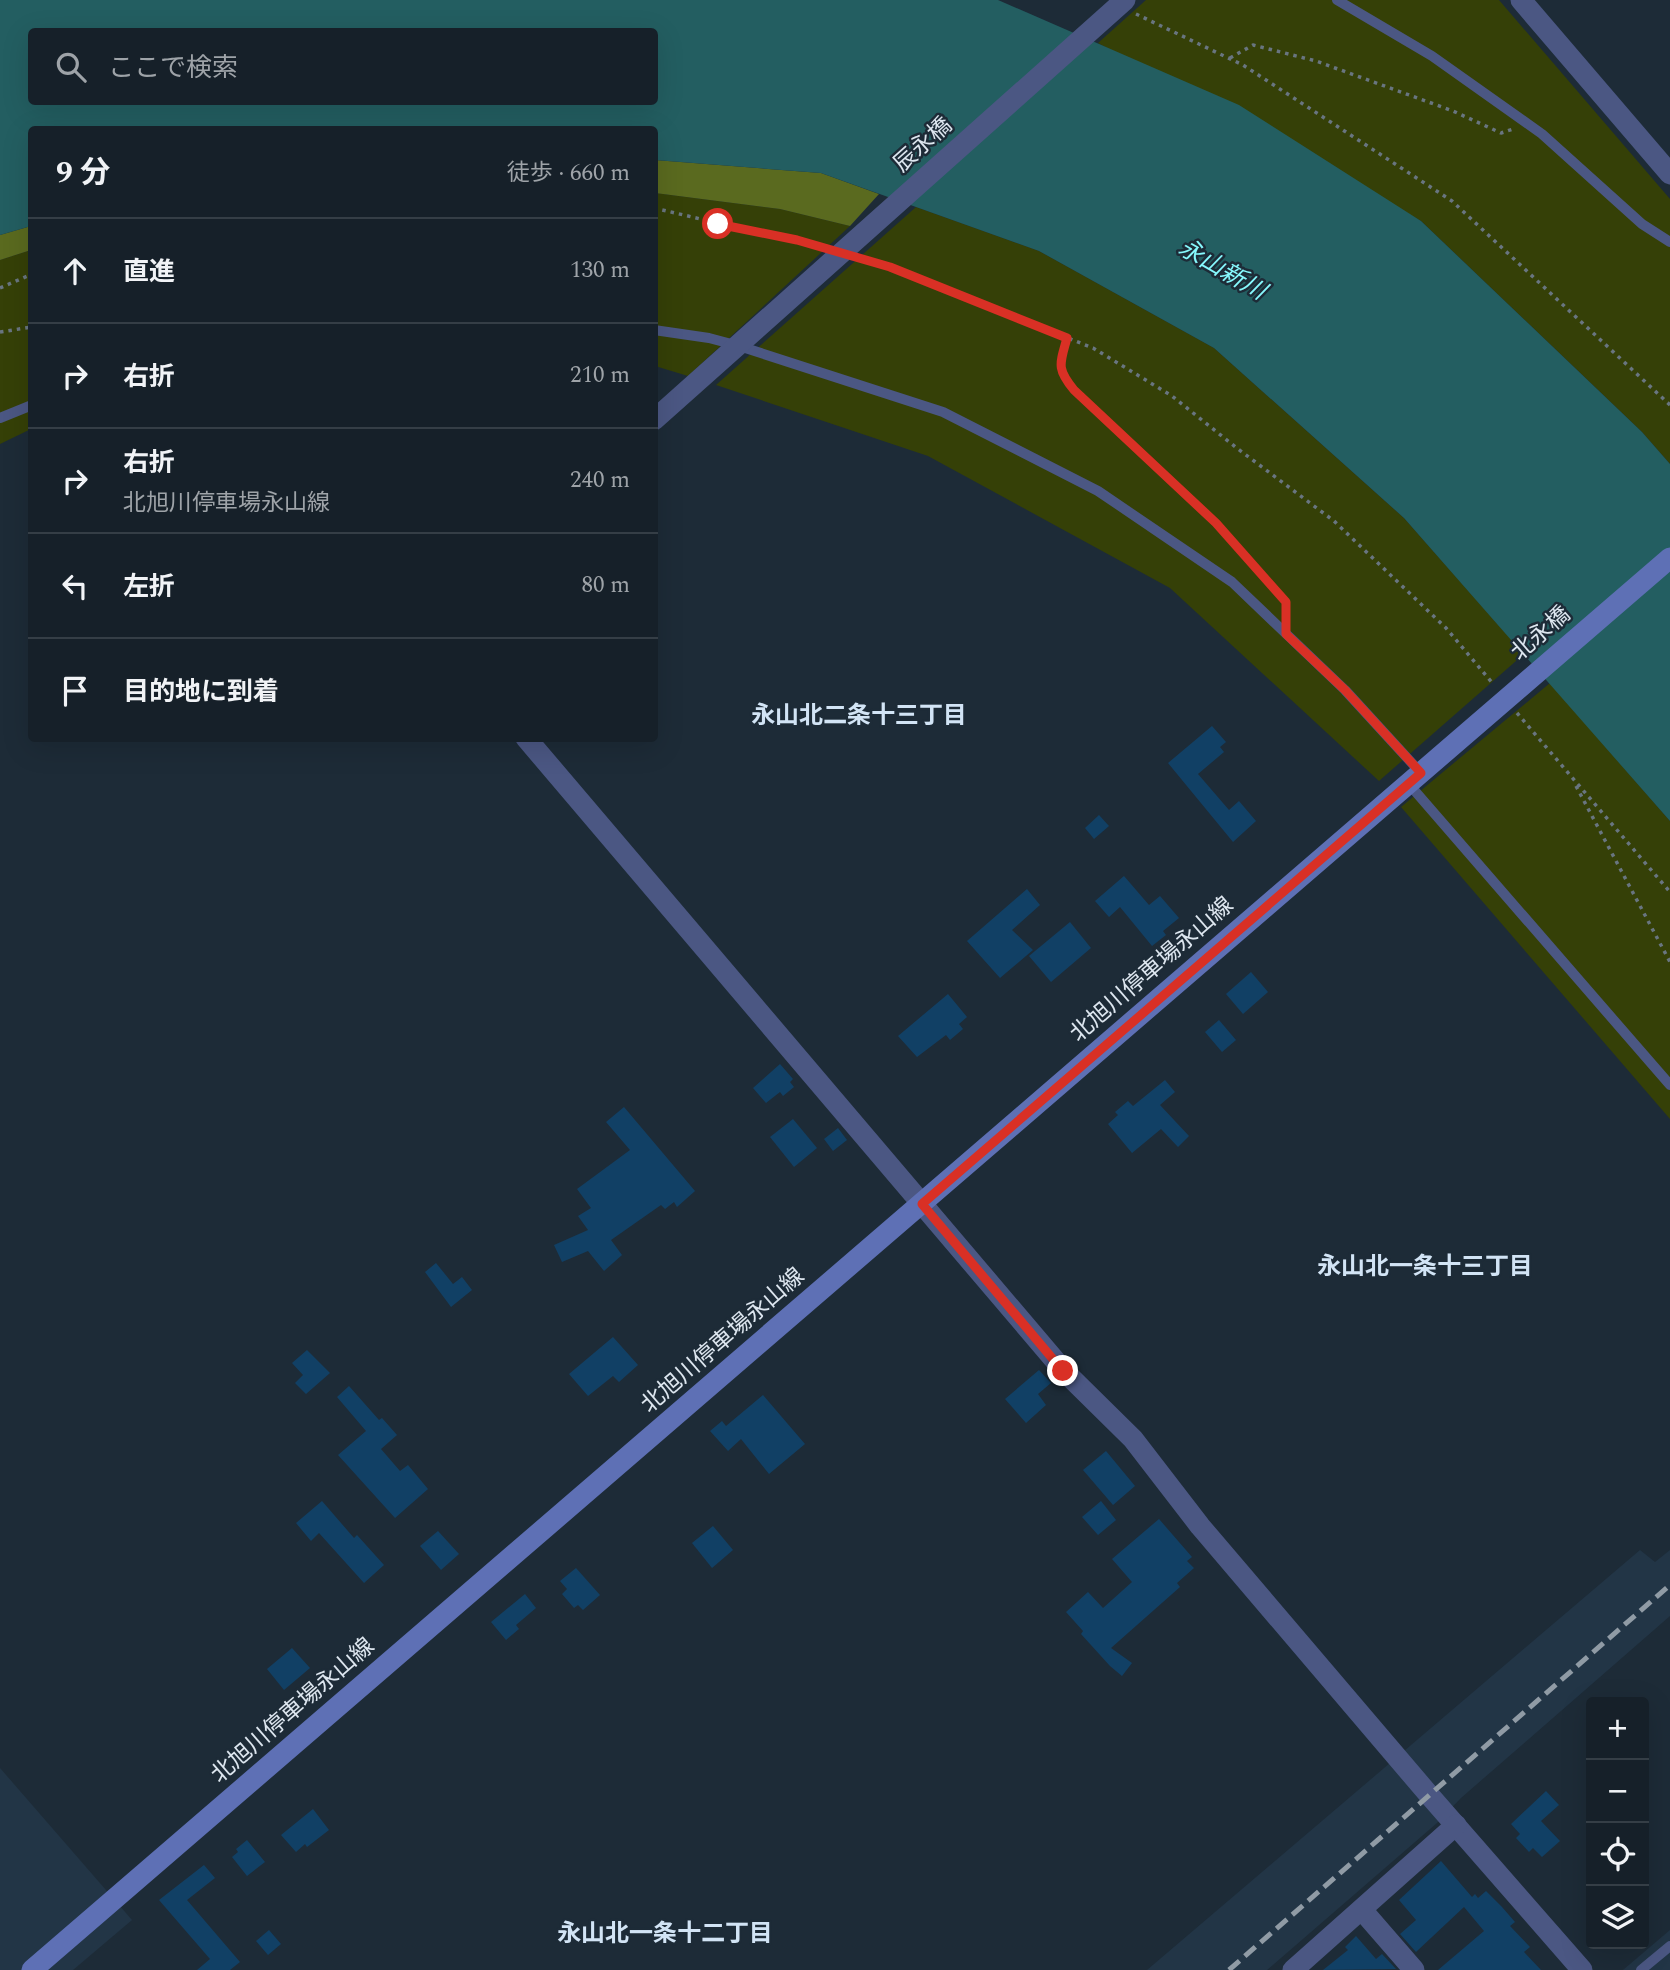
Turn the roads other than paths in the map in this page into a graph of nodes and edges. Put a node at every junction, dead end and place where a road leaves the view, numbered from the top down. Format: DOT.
graph roads {
  1 [pos="1337,0"];
  2 [pos="1521,0"];
  3 [pos="1129,6"];
  4 [pos="1670,174"];
  5 [pos="1670,242"];
  6 [pos="658,331"];
  7 [pos="738,346"];
  8 [pos="28,407"];
  9 [pos="658,416"];
  10 [pos="0,418"];
  11 [pos="1670,558"];
  12 [pos="529,742"];
  13 [pos="1447,750"];
  14 [pos="1415,778"];
  15 [pos="1670,1085"];
  16 [pos="922,1204"];
  17 [pos="1456,1825"];
  18 [pos="1362,1910"];
  19 [pos="1670,1946"];
  20 [pos="32,1970"];
  21 [pos="1293,1970"];
  22 [pos="1414,1970"];
  23 [pos="1582,1970"];
  24 [pos="1642,1970"];
  1 -- 5 [label="lane"];
  2 -- 4 [label="street"];
  3 -- 7 [label="street, 辰永橋"];
  6 -- 7 [label="lane"];
  7 -- 9 [label="street, 辰永橋"];
  7 -- 14 [label="lane"];
  8 -- 10 [label="lane"];
  11 -- 13 [label="main road, 北永橋"];
  12 -- 16 [label="street"];
  13 -- 14 [label="main road, 北旭川停車場永山線"];
  14 -- 15 [label="lane"];
  14 -- 16 [label="main road, 北旭川停車場永山線"];
  16 -- 17 [label="street"];
  16 -- 20 [label="main road, 北旭川停車場永山線"];
  17 -- 18 [label="street"];
  17 -- 23 [label="street"];
  18 -- 21 [label="street"];
  18 -- 22 [label="street"];
  19 -- 24 [label="lane"];
}
